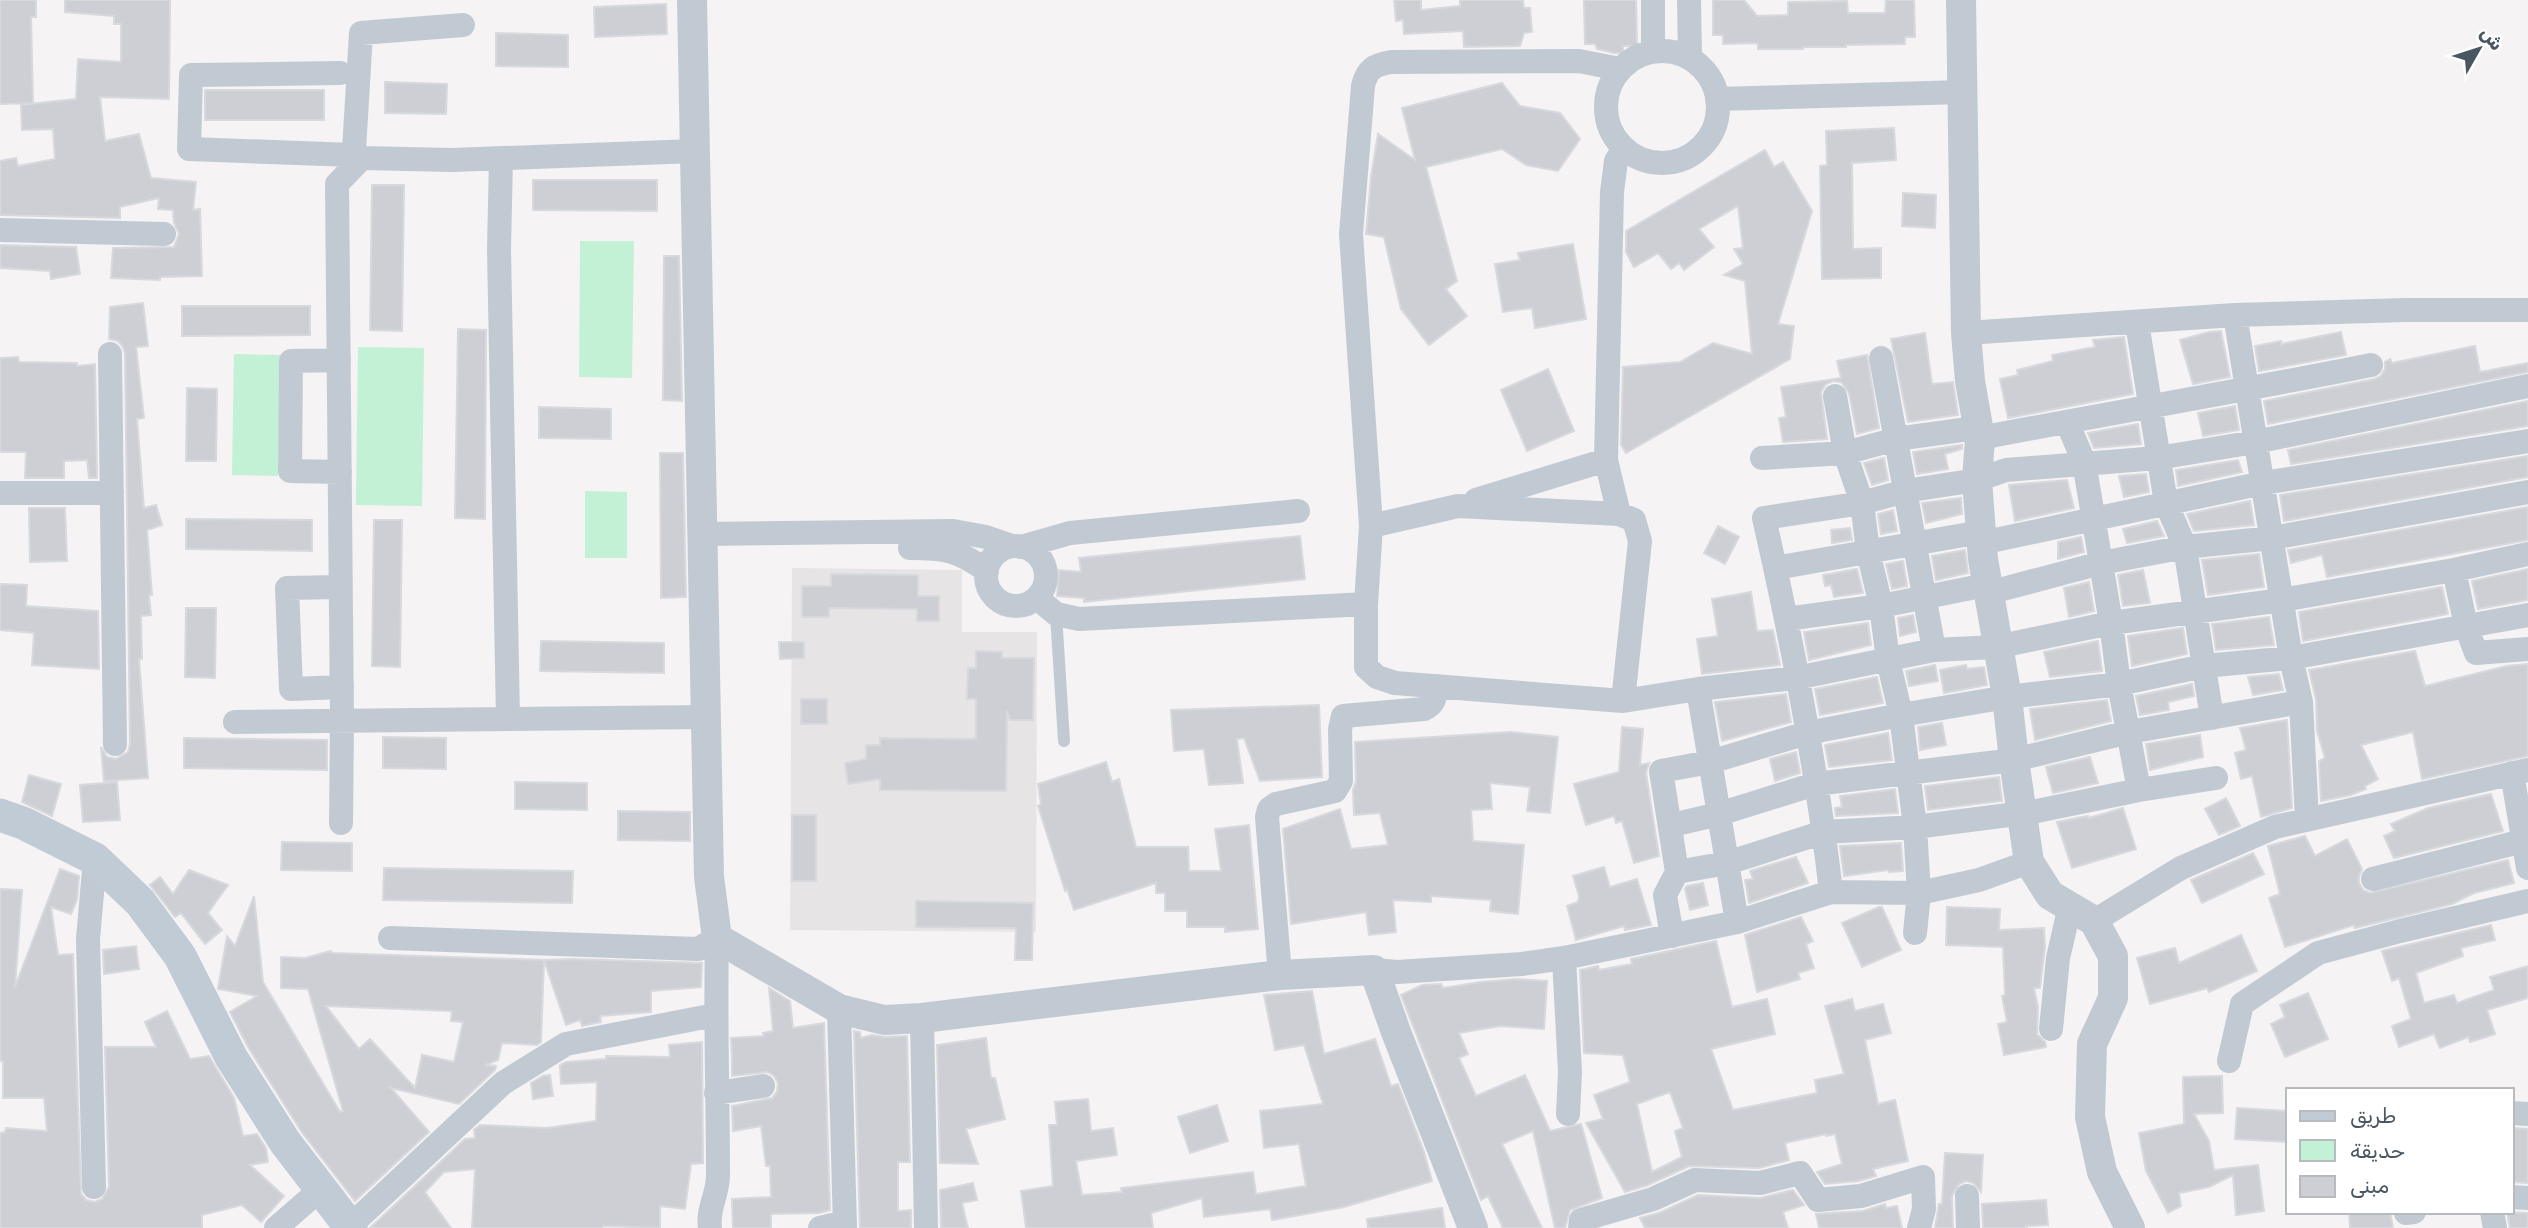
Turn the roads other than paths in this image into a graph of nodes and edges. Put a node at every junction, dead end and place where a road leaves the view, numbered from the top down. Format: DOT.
graph roads {
  1 [pos="692,0"];
  2 [pos="1653,0"];
  3 [pos="1689,0"];
  4 [pos="1961,0"];
  5 [pos="463,25"];
  6 [pos="1653,51"];
  7 [pos="1690,58"];
  8 [pos="1620,69"];
  9 [pos="340,73"];
  10 [pos="1963,92"];
  11 [pos="1717,99"];
  12 [pos="1624,148"];
  13 [pos="695,150"];
  14 [pos="501,158"];
  15 [pos="353,161"];
  16 [pos="0,230"];
  17 [pos="164,234"];
  18 [pos="2528,310"];
  19 [pos="2235,315"];
  20 [pos="2137,323"];
  21 [pos="1966,333"];
  22 [pos="110,354"];
  23 [pos="1881,358"];
  24 [pos="339,360"];
  25 [pos="2371,365"];
  26 [pos="2528,386"];
  27 [pos="2246,390"];
  28 [pos="1835,396"];
  29 [pos="2150,406"];
  30 [pos="2067,422"];
  31 [pos="1978,433"];
  32 [pos="1896,439"];
  33 [pos="2528,441"];
  34 [pos="2255,442"];
  35 [pos="1845,453"];
  36 [pos="1762,458"];
  37 [pos="2158,458"];
  38 [pos="1606,460"];
  39 [pos="2084,463"];
  40 [pos="340,472"];
  41 [pos="1977,480"];
  42 [pos="2263,483"];
  43 [pos="1905,491"];
  44 [pos="2528,492"];
  45 [pos="0,493"];
  46 [pos="112,493"];
  47 [pos="1862,503"];
  48 [pos="2166,503"];
  49 [pos="1458,506"];
  50 [pos="1298,511"];
  51 [pos="1619,514"];
  52 [pos="2092,520"];
  53 [pos="1371,526"];
  54 [pos="1981,537"];
  55 [pos="2272,538"];
  56 [pos="703,543"];
  57 [pos="1916,544"];
  58 [pos="1016,546"];
  59 [pos="2185,547"];
  60 [pos="1868,551"];
  61 [pos="2528,554"];
  62 [pos="2101,563"];
  63 [pos="1775,568"];
  64 [pos="2454,570"];
  65 [pos="986,571"];
  66 [pos="341,587"];
  67 [pos="1987,589"];
  68 [pos="1924,598"];
  69 [pos="2282,600"];
  70 [pos="1366,604"];
  71 [pos="1047,606"];
  72 [pos="1881,606"];
  73 [pos="2196,613"];
  74 [pos="2528,615"];
  75 [pos="1786,619"];
  76 [pos="2111,623"];
  77 [pos="2466,626"];
  78 [pos="1996,646"];
  79 [pos="2528,649"];
  80 [pos="1934,650"];
  81 [pos="2291,658"];
  82 [pos="1888,660"];
  83 [pos="2203,666"];
  84 [pos="1796,678"];
  85 [pos="2119,684"];
  86 [pos="1437,686"];
  87 [pos="342,687"];
  88 [pos="1698,690"];
  89 [pos="2007,697"];
  90 [pos="1623,701"];
  91 [pos="2301,702"];
  92 [pos="1901,715"];
  93 [pos="706,717"];
  94 [pos="2212,718"];
  95 [pos="508,719"];
  96 [pos="342,720"];
  97 [pos="236,722"];
  98 [pos="2129,732"];
  99 [pos="1807,733"];
  100 [pos="1065,741"];
  101 [pos="115,744"];
  102 [pos="2014,760"];
  103 [pos="1710,762"];
  104 [pos="1907,771"];
  105 [pos="2520,771"];
  106 [pos="2216,778"];
  107 [pos="1815,784"];
  108 [pos="2139,790"];
  109 [pos="2023,813"];
  110 [pos="1718,814"];
  111 [pos="0,815"];
  112 [pos="2307,820"];
  113 [pos="341,823"];
  114 [pos="1672,825"];
  115 [pos="1915,827"];
  116 [pos="1824,832"];
  117 [pos="2524,841"];
  118 [pos="95,859"];
  119 [pos="2029,862"];
  120 [pos="1727,863"];
  121 [pos="2528,868"];
  122 [pos="1677,872"];
  123 [pos="2373,879"];
  124 [pos="1831,892"];
  125 [pos="1919,893"];
  126 [pos="2528,901"];
  127 [pos="2082,914"];
  128 [pos="1737,922"];
  129 [pos="1915,933"];
  130 [pos="1672,936"];
  131 [pos="390,938"];
  132 [pos="717,938"];
  133 [pos="1564,958"];
  134 [pos="1374,970"];
  135 [pos="1280,975"];
  136 [pos="839,1009"];
  137 [pos="715,1015"];
  138 [pos="922,1018"];
  139 [pos="2051,1029"];
  140 [pos="2229,1060"];
  141 [pos="763,1086"];
  142 [pos="716,1093"];
  143 [pos="1568,1114"];
  144 [pos="94,1187"];
  145 [pos="322,1188"];
  146 [pos="1967,1196"];
  147 [pos="845,1225"];
  148 [pos="351,1227"];
  149 [pos="276,1228"];
  150 [pos="710,1228"];
  151 [pos="820,1228"];
  152 [pos="926,1228"];
  153 [pos="1473,1228"];
  154 [pos="1580,1228"];
  155 [pos="1919,1228"];
  156 [pos="1968,1228"];
  157 [pos="2130,1228"];
  1 -- 13 [label="street"];
  2 -- 6 [label="street"];
  3 -- 7 [label="street"];
  4 -- 10 [label="street"];
  5 -- 15 [label="street"];
  6 -- 7 [label="street"];
  6 -- 8 [label="street"];
  7 -- 11 [label="street"];
  8 -- 12 [label="street"];
  8 -- 53 [label="street"];
  9 -- 15 [label="street"];
  10 -- 11 [label="street"];
  10 -- 21 [label="street"];
  11 -- 12 [label="street"];
  12 -- 38 [label="street"];
  13 -- 14 [label="street"];
  13 -- 56 [label="street"];
  14 -- 15 [label="street"];
  14 -- 95 [label="street"];
  15 -- 24 [label="street"];
  16 -- 17 [label="street"];
  18 -- 19 [label="street"];
  19 -- 20 [label="street"];
  19 -- 27 [label="street"];
  20 -- 21 [label="street"];
  20 -- 29 [label="street"];
  21 -- 31 [label="street"];
  22 -- 46 [label="street"];
  23 -- 32 [label="street"];
  24 -- 40 [label="street"];
  24 -- 40 [label="street"];
  25 -- 27 [label="street"];
  26 -- 34 [label="street"];
  27 -- 29 [label="street"];
  27 -- 34 [label="street"];
  28 -- 35 [label="street"];
  29 -- 30 [label="street"];
  29 -- 37 [label="street"];
  30 -- 31 [label="street"];
  30 -- 39 [label="street"];
  31 -- 32 [label="street"];
  31 -- 41 [label="street"];
  32 -- 35 [label="street"];
  32 -- 43 [label="street"];
  33 -- 42 [label="street"];
  34 -- 37 [label="street"];
  34 -- 42 [label="street"];
  35 -- 36 [label="street"];
  35 -- 47 [label="street"];
  37 -- 39 [label="street"];
  37 -- 48 [label="street"];
  38 -- 49 [label="street"];
  38 -- 51 [label="street"];
  39 -- 41 [label="street"];
  39 -- 52 [label="street"];
  40 -- 66 [label="street"];
  41 -- 43 [label="street"];
  41 -- 54 [label="street"];
  42 -- 48 [label="street"];
  42 -- 55 [label="street"];
  43 -- 47 [label="street"];
  43 -- 57 [label="street"];
  44 -- 55 [label="street"];
  45 -- 46 [label="street"];
  46 -- 101 [label="street"];
  47 -- 60 [label="street"];
  47 -- 63 [label="street"];
  48 -- 52 [label="street"];
  48 -- 59 [label="street"];
  49 -- 51 [label="street"];
  49 -- 53 [label="street"];
  50 -- 58 [label="street"];
  51 -- 90 [label="street"];
  52 -- 54 [label="street"];
  52 -- 62 [label="street"];
  53 -- 70 [label="street"];
  54 -- 57 [label="street"];
  54 -- 67 [label="street"];
  55 -- 59 [label="street"];
  55 -- 69 [label="street"];
  56 -- 58 [label="street"];
  56 -- 65 [label="street"];
  56 -- 93 [label="street"];
  57 -- 60 [label="street"];
  57 -- 68 [label="street"];
  58 -- 65 [label="street"];
  58 -- 71 [label="street"];
  59 -- 62 [label="street"];
  59 -- 73 [label="street"];
  60 -- 63 [label="street"];
  60 -- 72 [label="street"];
  61 -- 64 [label="street"];
  62 -- 67 [label="street"];
  62 -- 76 [label="street"];
  63 -- 75 [label="street"];
  64 -- 69 [label="street"];
  64 -- 77 [label="street"];
  65 -- 71 [label="street"];
  66 -- 87 [label="street"];
  66 -- 87 [label="street"];
  67 -- 68 [label="street"];
  67 -- 78 [label="street"];
  68 -- 72 [label="street"];
  68 -- 80 [label="street"];
  69 -- 73 [label="street"];
  69 -- 81 [label="street"];
  70 -- 71 [label="street"];
  70 -- 86 [label="street"];
  71 -- 100 [label="lane"];
  72 -- 75 [label="street"];
  72 -- 82 [label="street"];
  73 -- 76 [label="street"];
  73 -- 83 [label="street"];
  74 -- 77 [label="street"];
  75 -- 84 [label="street"];
  76 -- 78 [label="street"];
  76 -- 85 [label="street"];
  77 -- 79 [label="street"];
  77 -- 81 [label="street"];
  78 -- 80 [label="street"];
  78 -- 89 [label="street"];
  80 -- 82 [label="street"];
  81 -- 83 [label="street"];
  81 -- 91 [label="street"];
  82 -- 84 [label="street"];
  82 -- 92 [label="street"];
  83 -- 85 [label="street"];
  83 -- 94 [label="street"];
  84 -- 88 [label="street"];
  84 -- 99 [label="street"];
  85 -- 89 [label="street"];
  85 -- 98 [label="street"];
  86 -- 90 [label="street"];
  86 -- 135 [label="street"];
  87 -- 96 [label="street"];
  88 -- 90 [label="street"];
  88 -- 103 [label="street"];
  89 -- 92 [label="street"];
  89 -- 102 [label="street"];
  91 -- 94 [label="street"];
  91 -- 112 [label="street"];
  92 -- 99 [label="street"];
  92 -- 104 [label="street"];
  93 -- 95 [label="street"];
  93 -- 132 [label="street"];
  94 -- 98 [label="street"];
  95 -- 96 [label="street"];
  96 -- 97 [label="street"];
  96 -- 113 [label="street"];
  98 -- 102 [label="street"];
  98 -- 108 [label="street"];
  99 -- 103 [label="street"];
  99 -- 107 [label="street"];
  102 -- 104 [label="street"];
  102 -- 109 [label="street"];
  103 -- 110 [label="street"];
  103 -- 114 [label="street"];
  104 -- 107 [label="street"];
  104 -- 115 [label="street"];
  105 -- 112 [label="street"];
  105 -- 117 [label="street"];
  106 -- 108 [label="street"];
  107 -- 110 [label="street"];
  107 -- 116 [label="street"];
  108 -- 109 [label="street"];
  109 -- 115 [label="street"];
  109 -- 119 [label="street"];
  110 -- 114 [label="street"];
  110 -- 120 [label="street"];
  111 -- 118 [label="main road"];
  112 -- 127 [label="street"];
  114 -- 122 [label="street"];
  115 -- 116 [label="street"];
  115 -- 125 [label="street"];
  116 -- 120 [label="street"];
  116 -- 124 [label="street"];
  117 -- 121 [label="street"];
  117 -- 123 [label="street"];
  118 -- 144 [label="street"];
  118 -- 145 [label="main road"];
  119 -- 125 [label="street"];
  119 -- 127 [label="street"];
  120 -- 122 [label="street"];
  120 -- 128 [label="street"];
  122 -- 130 [label="street"];
  124 -- 125 [label="street"];
  124 -- 128 [label="street"];
  125 -- 129 [label="street"];
  126 -- 140 [label="street"];
  127 -- 139 [label="street"];
  127 -- 157 [label="street"];
  128 -- 130 [label="street"];
  130 -- 133 [label="street"];
  131 -- 132 [label="street"];
  132 -- 136 [label="street"];
  132 -- 137 [label="street"];
  133 -- 134 [label="street"];
  133 -- 143 [label="street"];
  134 -- 135 [label="street"];
  134 -- 153 [label="street"];
  135 -- 138 [label="street"];
  136 -- 138 [label="street"];
  136 -- 147 [label="street"];
  137 -- 142 [label="street"];
  137 -- 148 [label="street"];
  138 -- 152 [label="street"];
  141 -- 142 [label="street"];
  142 -- 150 [label="street"];
  145 -- 148 [label="main road"];
  145 -- 149 [label="street"];
  146 -- 156 [label="street"];
  147 -- 151 [label="street"];
  154 -- 155 [label="street"];
}
